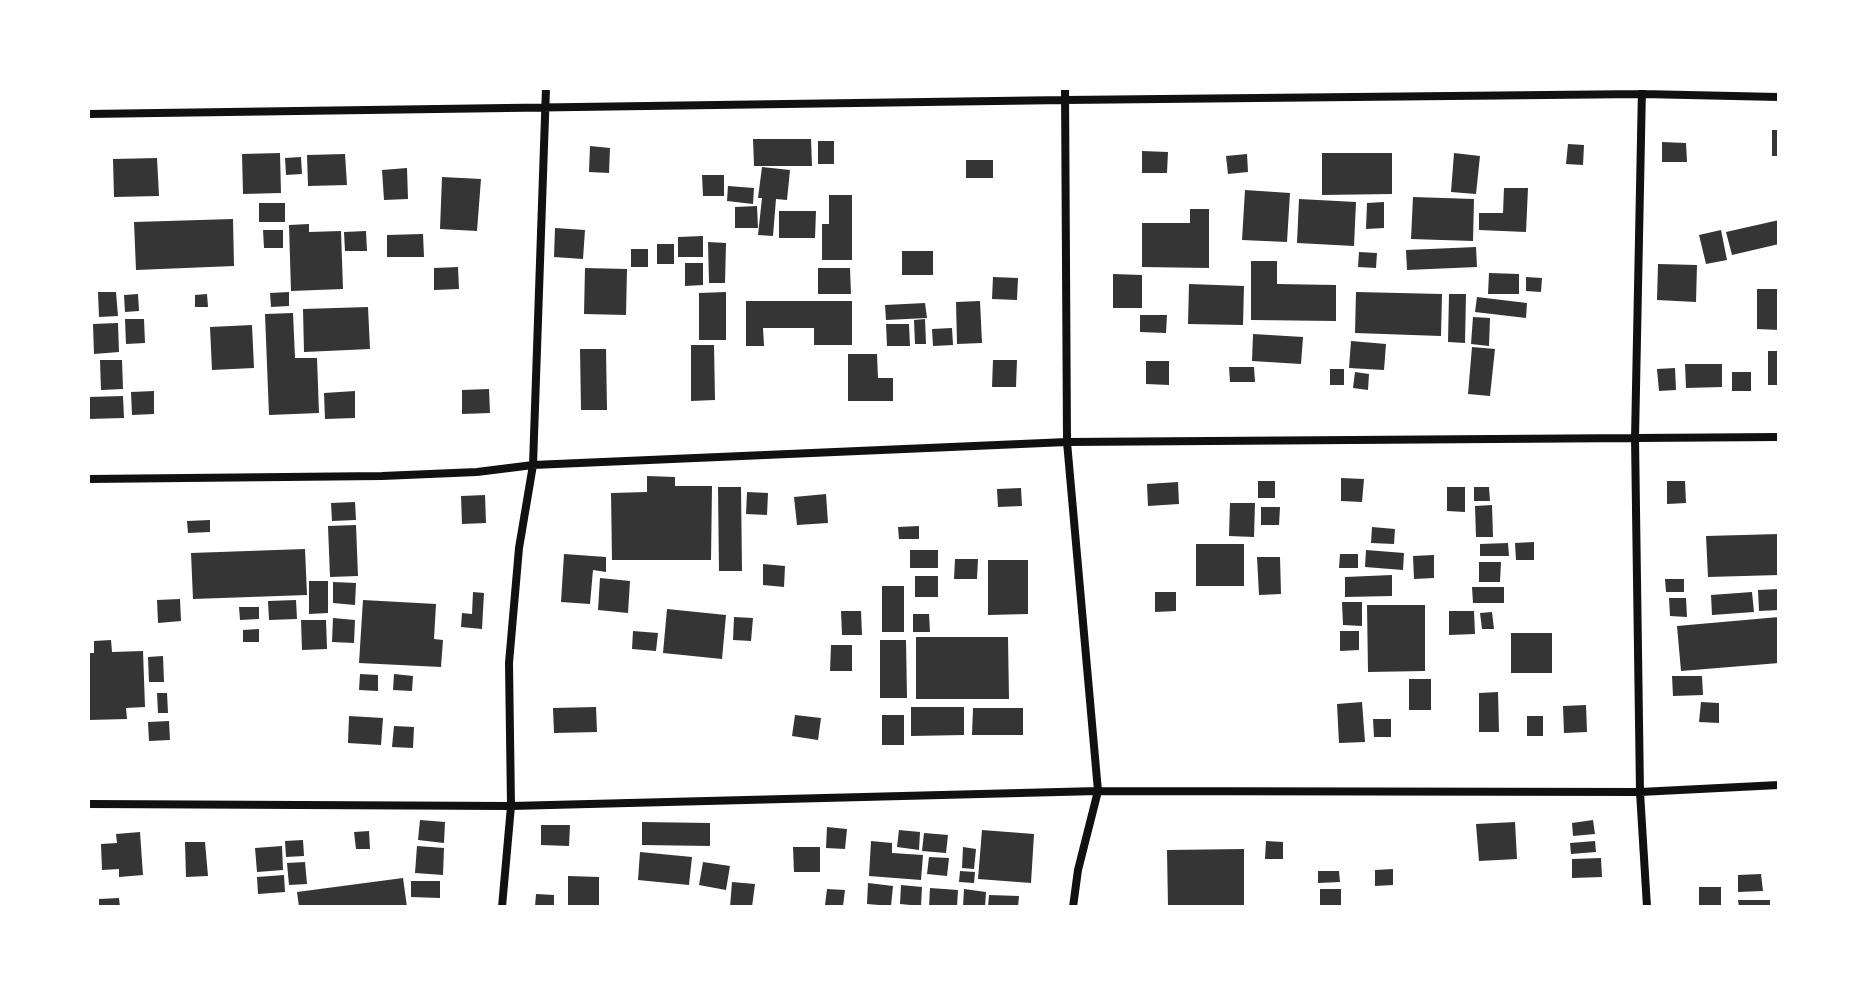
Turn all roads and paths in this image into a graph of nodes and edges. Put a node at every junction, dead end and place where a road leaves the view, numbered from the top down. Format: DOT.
graph roads {
  1 [pos="546,88"];
  2 [pos="1065,88"];
  3 [pos="1642,91"];
  4 [pos="1779,97"];
  5 [pos="1065,100"];
  6 [pos="546,107"];
  7 [pos="88,114"];
  8 [pos="1779,437"];
  9 [pos="1635,438"];
  10 [pos="1067,442"];
  11 [pos="533,465"];
  12 [pos="88,479"];
  13 [pos="1779,785"];
  14 [pos="1098,791"];
  15 [pos="1640,792"];
  16 [pos="88,804"];
  17 [pos="511,806"];
  18 [pos="502,907"];
  19 [pos="1073,907"];
  20 [pos="1647,907"];
  1 -- 6 [label="street"];
  2 -- 5 [label="street"];
  3 -- 4 [label="street"];
  3 -- 5 [label="street"];
  3 -- 9 [label="street"];
  5 -- 6 [label="street"];
  5 -- 10 [label="street"];
  6 -- 7 [label="street"];
  6 -- 11 [label="street"];
  8 -- 9 [label="street"];
  9 -- 10 [label="street"];
  9 -- 15 [label="street"];
  10 -- 11 [label="street"];
  10 -- 14 [label="street"];
  11 -- 12 [label="street"];
  11 -- 17 [label="street"];
  13 -- 15 [label="street"];
  14 -- 15 [label="street"];
  14 -- 17 [label="street"];
  14 -- 19 [label="street"];
  15 -- 20 [label="street"];
  16 -- 17 [label="street"];
  17 -- 18 [label="street"];
}
